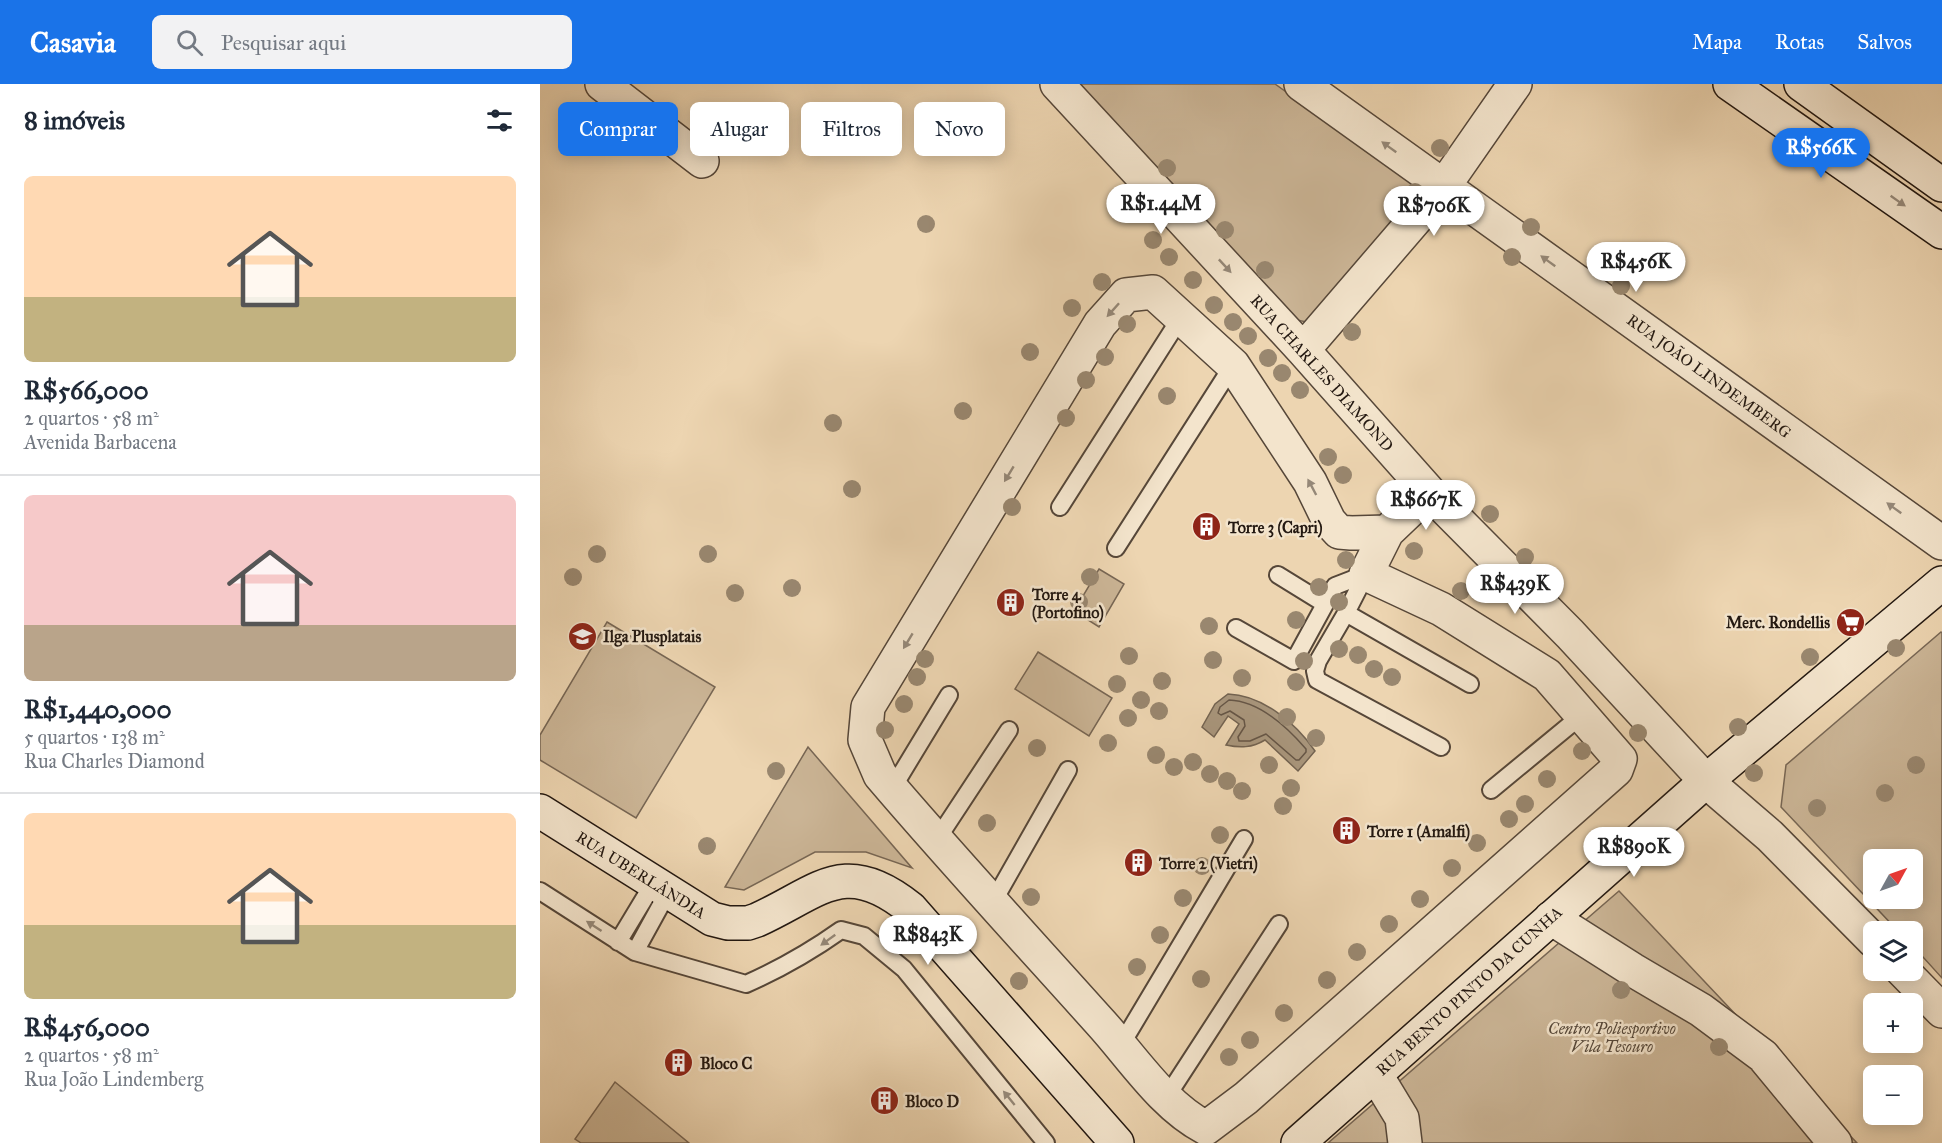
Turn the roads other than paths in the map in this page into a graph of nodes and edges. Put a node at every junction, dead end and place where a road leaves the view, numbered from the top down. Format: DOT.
graph roads {
  1 [pos="602,84"];
  2 [pos="1057,84"];
  3 [pos="1301,84"];
  4 [pos="1515,84"];
  5 [pos="1730,84"];
  6 [pos="1801,84"];
  7 [pos="702,162"];
  8 [pos="1942,185"];
  9 [pos="1444,186"];
  10 [pos="1942,232"];
  11 [pos="1181,317"];
  12 [pos="1303,351"];
  13 [pos="1233,365"];
  14 [pos="1429,492"];
  15 [pos="1060,507"];
  16 [pos="1387,532"];
  17 [pos="1942,543"];
  18 [pos="1116,548"];
  19 [pos="1366,574"];
  20 [pos="1278,575"];
  21 [pos="1938,594"];
  22 [pos="1325,604"];
  23 [pos="1346,613"];
  24 [pos="1236,628"];
  25 [pos="1470,684"];
  26 [pos="949,694"];
  27 [pos="1582,715"];
  28 [pos="1009,730"];
  29 [pos="1441,747"];
  30 [pos="1068,770"];
  31 [pos="1706,781"];
  32 [pos="892,789"];
  33 [pos="1491,790"];
  34 [pos="540,812"];
  35 [pos="1244,839"];
  36 [pos="936,841"];
  37 [pos="660,888"];
  38 [pos="540,891"];
  39 [pos="993,902"];
  40 [pos="1551,918"];
  41 [pos="1279,924"];
  42 [pos="1863,930"];
  43 [pos="618,942"];
  44 [pos="634,952"];
  45 [pos="1913,981"];
  46 [pos="1942,1011"];
  47 [pos="1121,1045"];
  48 [pos="1376,1075"];
  49 [pos="1166,1098"];
  50 [pos="1046,1143"];
  51 [pos="1117,1143"];
  52 [pos="1298,1143"];
  53 [pos="1405,1143"];
  54 [pos="1835,1143"];
  1 -- 7 [label="street"];
  2 -- 12 [label="street, RUA CHARLES DIAMOND, one-way"];
  9 -- 3 [label="street, RUA JOÃO LINDEMBERG, one-way"];
  4 -- 9 [label="street"];
  5 -- 10 [label="street, one-way"];
  6 -- 8 [label="street"];
  9 -- 12 [label="street"];
  17 -- 9 [label="street, RUA JOÃO LINDEMBERG, one-way"];
  11 -- 13 [label="street"];
  11 -- 15 [label="lane"];
  11 -- 32 [label="street, one-way"];
  12 -- 14 [label="street, RUA CHARLES DIAMOND"];
  16 -- 13 [label="street, one-way"];
  13 -- 18 [label="lane"];
  14 -- 16 [label="street"];
  14 -- 31 [label="street, RUA CHARLES DIAMOND"];
  16 -- 19 [label="street"];
  19 -- 22 [label="lane"];
  19 -- 23 [label="lane"];
  19 -- 27 [label="street"];
  20 -- 22 [label="lane"];
  21 -- 31 [label="street, RUA BENTO PINTO DA CUNHA"];
  22 -- 24 [label="lane"];
  23 -- 25 [label="lane"];
  23 -- 29 [label="lane"];
  26 -- 32 [label="lane"];
  27 -- 33 [label="lane"];
  27 -- 49 [label="street"];
  28 -- 36 [label="lane"];
  30 -- 39 [label="lane"];
  31 -- 40 [label="street, RUA BENTO PINTO DA CUNHA"];
  31 -- 42 [label="street, RUA CHARLES DIAMOND"];
  32 -- 36 [label="street"];
  34 -- 37 [label="street, RUA UBERLÂNDIA"];
  35 -- 47 [label="lane"];
  36 -- 39 [label="street"];
  37 -- 43 [label="lane"];
  37 -- 44 [label="lane"];
  37 -- 51 [label="street, RUA UBERLÂNDIA"];
  43 -- 38 [label="lane, one-way"];
  39 -- 47 [label="street"];
  40 -- 48 [label="street, RUA BENTO PINTO DA CUNHA"];
  40 -- 54 [label="street"];
  41 -- 49 [label="lane"];
  43 -- 44 [label="lane"];
  50 -- 44 [label="lane, one-way"];
  45 -- 46 [label="street"];
  47 -- 49 [label="street"];
  48 -- 52 [label="street, RUA BENTO PINTO DA CUNHA"];
  48 -- 53 [label="street"];
}
